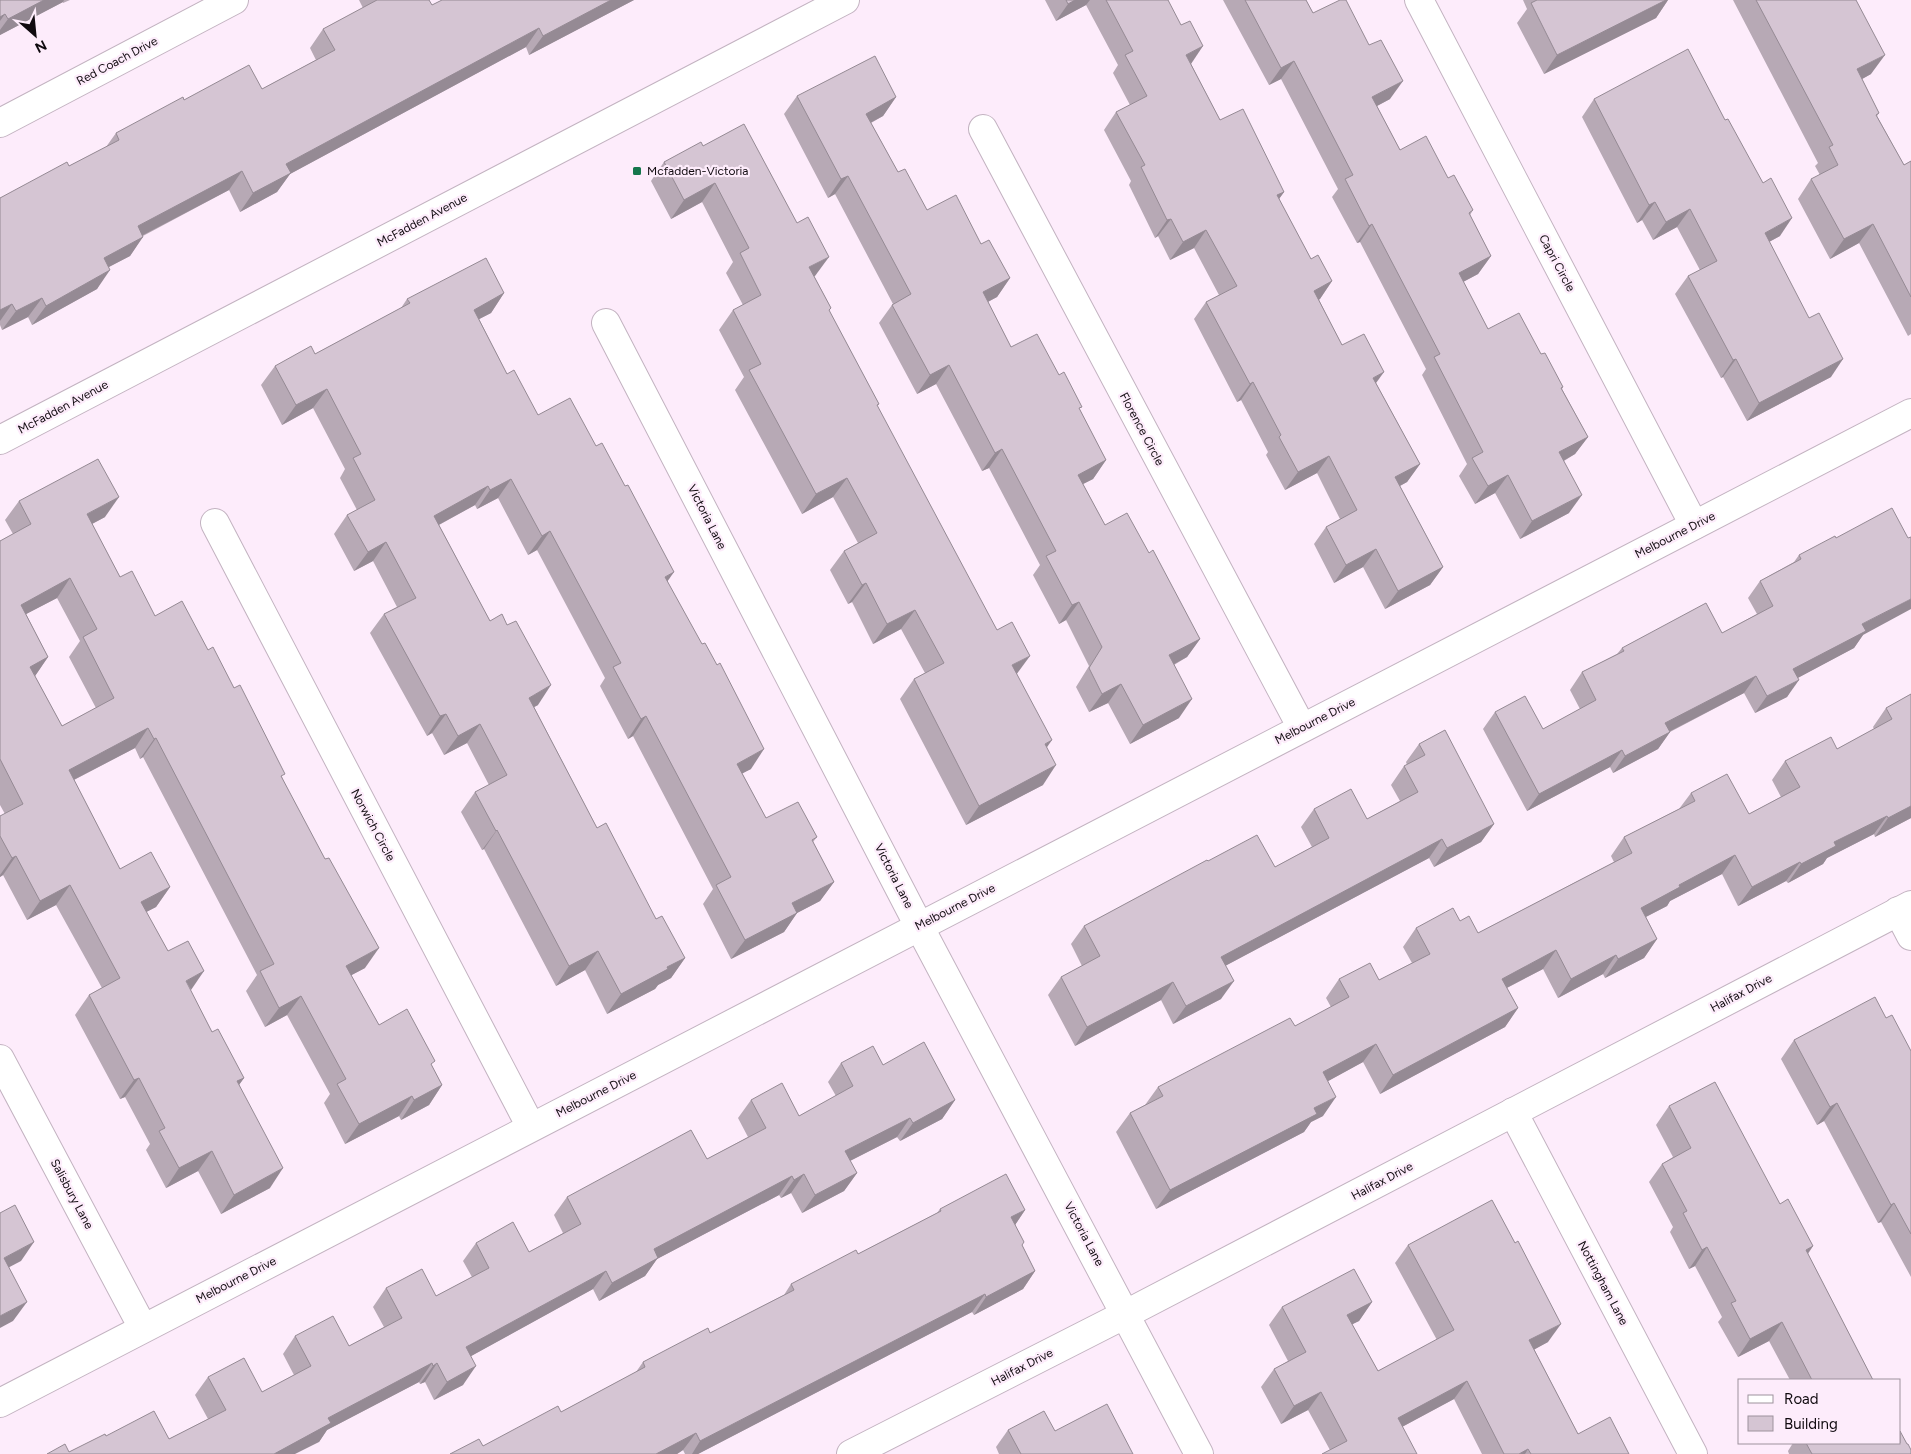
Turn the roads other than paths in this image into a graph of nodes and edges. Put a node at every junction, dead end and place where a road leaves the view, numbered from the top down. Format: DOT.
graph roads {
  1 [pos="234,0"];
  2 [pos="845,0"];
  3 [pos="1419,0"];
  4 [pos="0,123"];
  5 [pos="983,129"];
  6 [pos="606,323"];
  7 [pos="1911,413"];
  8 [pos="0,440"];
  9 [pos="215,524"];
  10 [pos="1694,525"];
  11 [pos="1302,728"];
  12 [pos="1904,908"];
  13 [pos="919,926"];
  14 [pos="1911,936"];
  15 [pos="0,1059"];
  16 [pos="1513,1112"];
  17 [pos="531,1127"];
  18 [pos="1126,1314"];
  19 [pos="143,1328"];
  20 [pos="0,1402"];
  21 [pos="851,1454"];
  22 [pos="1199,1454"];
  23 [pos="1693,1454"];
  1 -- 4 [label="street, Red Coach Drive"];
  2 -- 8 [label="street, McFadden Avenue"];
  3 -- 10 [label="street, Capri Circle"];
  5 -- 11 [label="street, Florence Circle"];
  6 -- 13 [label="street, Victoria Lane"];
  7 -- 10 [label="street, Melbourne Drive"];
  9 -- 17 [label="street, Norwich Circle"];
  10 -- 11 [label="street, Melbourne Drive"];
  11 -- 13 [label="street, Melbourne Drive"];
  12 -- 14 [label="street"];
  12 -- 16 [label="street, Halifax Drive"];
  13 -- 17 [label="street, Melbourne Drive"];
  13 -- 18 [label="street, Victoria Lane"];
  15 -- 19 [label="street, Salisbury Lane"];
  16 -- 18 [label="street, Halifax Drive"];
  16 -- 23 [label="street, Nottingham Lane"];
  17 -- 19 [label="street, Melbourne Drive"];
  18 -- 21 [label="street, Halifax Drive"];
  18 -- 22 [label="street, Victoria Lane"];
  19 -- 20 [label="street, Melbourne Drive"];
}
